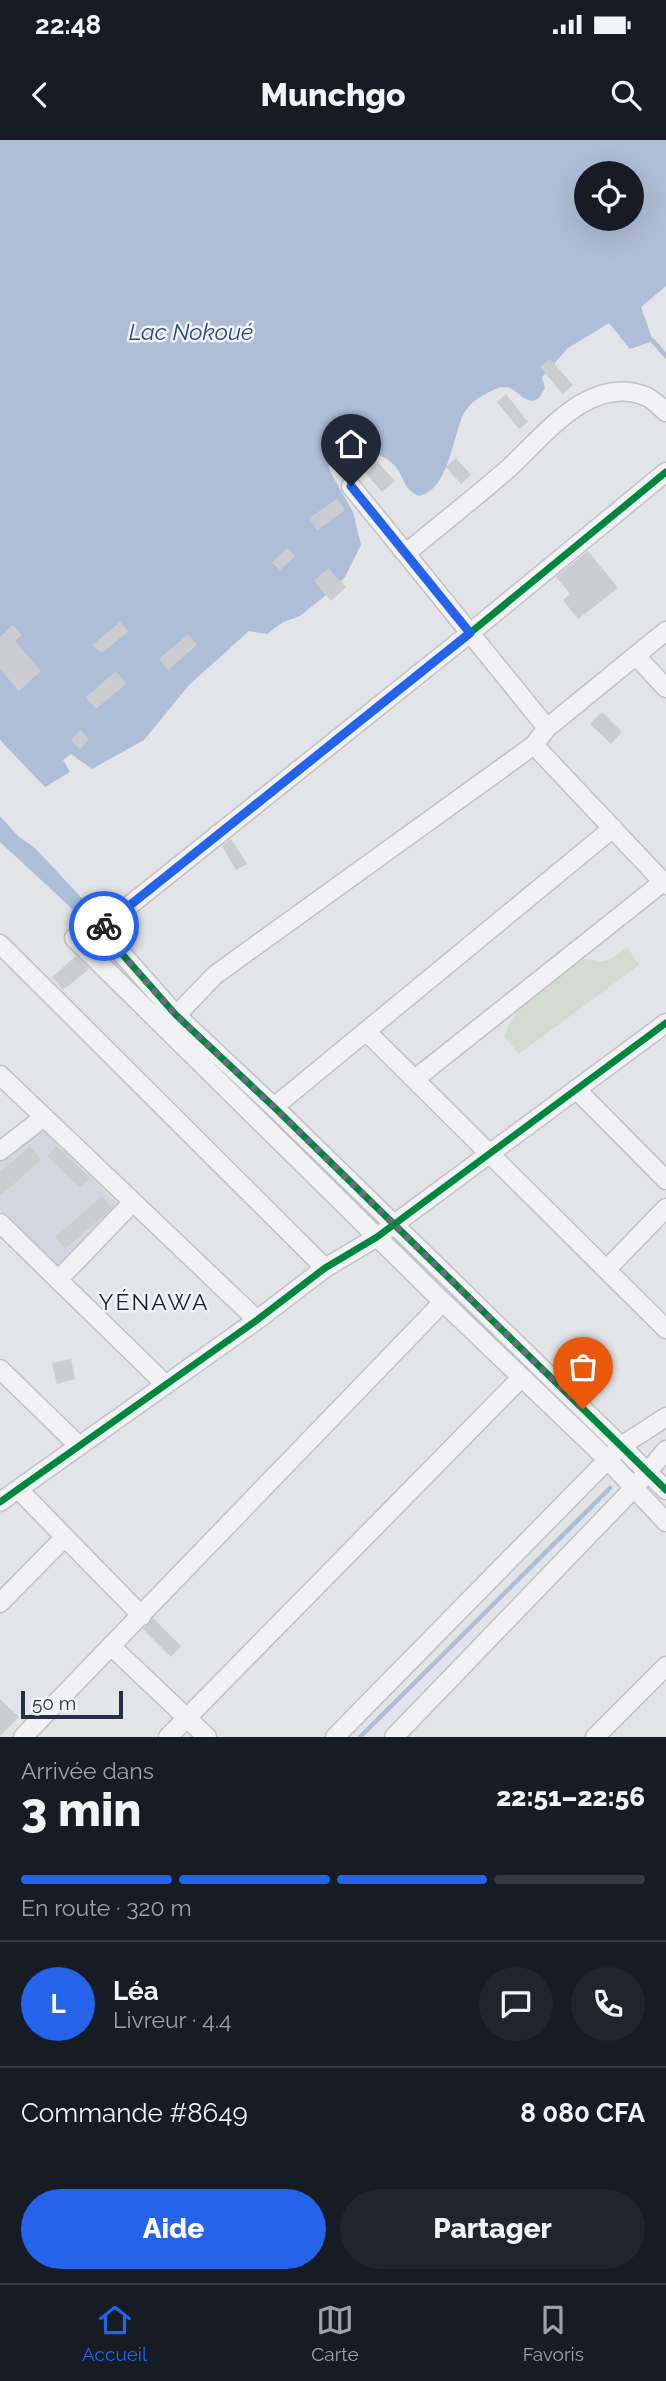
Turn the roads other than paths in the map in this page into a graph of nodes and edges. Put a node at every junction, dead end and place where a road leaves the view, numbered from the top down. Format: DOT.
graph roads {
  1 [pos="666,412"];
  2 [pos="666,472"];
  3 [pos="351,486"];
  4 [pos="406,553"];
  5 [pos="666,631"];
  6 [pos="470,633"];
  7 [pos="636,656"];
  8 [pos="666,688"];
  9 [pos="547,728"];
  10 [pos="534,745"];
  11 [pos="613,828"];
  12 [pos="665,884"];
  13 [pos="74,938"];
  14 [pos="0,943"];
  15 [pos="170,1021"];
  16 [pos="666,1023"];
  17 [pos="367,1032"];
  18 [pos="0,1075"];
  19 [pos="415,1079"];
  20 [pos="576,1089"];
  21 [pos="274,1107"];
  22 [pos="44,1118"];
  23 [pos="0,1151"];
  24 [pos="491,1153"];
  25 [pos="666,1180"];
  26 [pos="133,1202"];
  27 [pos="666,1209"];
  28 [pos="0,1223"];
  29 [pos="393,1226"];
  30 [pos="377,1237"];
  31 [pos="325,1268"];
  32 [pos="607,1269"];
  33 [pos="58,1280"];
  34 [pos="443,1302"];
  35 [pos="257,1320"];
  36 [pos="666,1329"];
  37 [pos="0,1369"];
  38 [pos="521,1378"];
  39 [pos="166,1385"];
  40 [pos="666,1417"];
  41 [pos="79,1446"];
  42 [pos="621,1446"];
  43 [pos="666,1450"];
  44 [pos="607,1459"];
  45 [pos="649,1473"];
  46 [pos="18,1489"];
  47 [pos="633,1489"];
  48 [pos="666,1490"];
  49 [pos="0,1502"];
  50 [pos="666,1522"];
  51 [pos="65,1537"];
  52 [pos="0,1603"];
  53 [pos="142,1616"];
  54 [pos="111,1646"];
  55 [pos="666,1666"];
  56 [pos="187,1718"];
  57 [pos="23,1737"];
  58 [pos="169,1737"];
  59 [pos="207,1737"];
  60 [pos="335,1737"];
  61 [pos="394,1737"];
  62 [pos="595,1737"];
  1 -- 4 [label="street"];
  2 -- 6 [label="street"];
  3 -- 4 [label="street"];
  4 -- 6 [label="street"];
  5 -- 7 [label="street"];
  6 -- 9 [label="street"];
  6 -- 15 [label="street"];
  7 -- 8 [label="street"];
  7 -- 9 [label="street"];
  9 -- 10 [label="street"];
  10 -- 11 [label="street"];
  10 -- 15 [label="street"];
  11 -- 12 [label="street"];
  11 -- 17 [label="street"];
  12 -- 19 [label="street"];
  13 -- 15 [label="street"];
  14 -- 31 [label="street"];
  15 -- 21 [label="street"];
  15 -- 30 [label="street"];
  16 -- 20 [label="street"];
  17 -- 19 [label="street"];
  17 -- 21 [label="street"];
  18 -- 22 [label="street"];
  19 -- 24 [label="street"];
  20 -- 24 [label="street"];
  20 -- 25 [label="street"];
  21 -- 29 [label="street"];
  22 -- 23 [label="street"];
  22 -- 26 [label="street"];
  24 -- 29 [label="street"];
  24 -- 32 [label="street"];
  26 -- 33 [label="street"];
  26 -- 35 [label="street"];
  27 -- 32 [label="street"];
  28 -- 33 [label="street"];
  29 -- 30 [label="street"];
  29 -- 42 [label="street"];
  30 -- 31 [label="street"];
  30 -- 34 [label="street"];
  31 -- 35 [label="street"];
  32 -- 36 [label="street"];
  33 -- 39 [label="street"];
  34 -- 38 [label="street"];
  34 -- 53 [label="street"];
  35 -- 39 [label="street"];
  37 -- 41 [label="street"];
  38 -- 44 [label="street"];
  38 -- 56 [label="street"];
  39 -- 41 [label="street"];
  40 -- 42 [label="street"];
  41 -- 46 [label="street"];
  42 -- 44 [label="street"];
  42 -- 45 [label="street"];
  43 -- 45 [label="street"];
  44 -- 47 [label="street"];
  44 -- 60 [label="street"];
  45 -- 47 [label="street"];
  45 -- 48 [label="street"];
  46 -- 49 [label="street"];
  46 -- 51 [label="street"];
  47 -- 50 [label="street"];
  47 -- 61 [label="street"];
  51 -- 52 [label="street"];
  51 -- 53 [label="street"];
  53 -- 54 [label="street"];
  54 -- 56 [label="street"];
  54 -- 57 [label="street"];
  55 -- 62 [label="street"];
  56 -- 58 [label="street"];
  56 -- 59 [label="street"];
}
